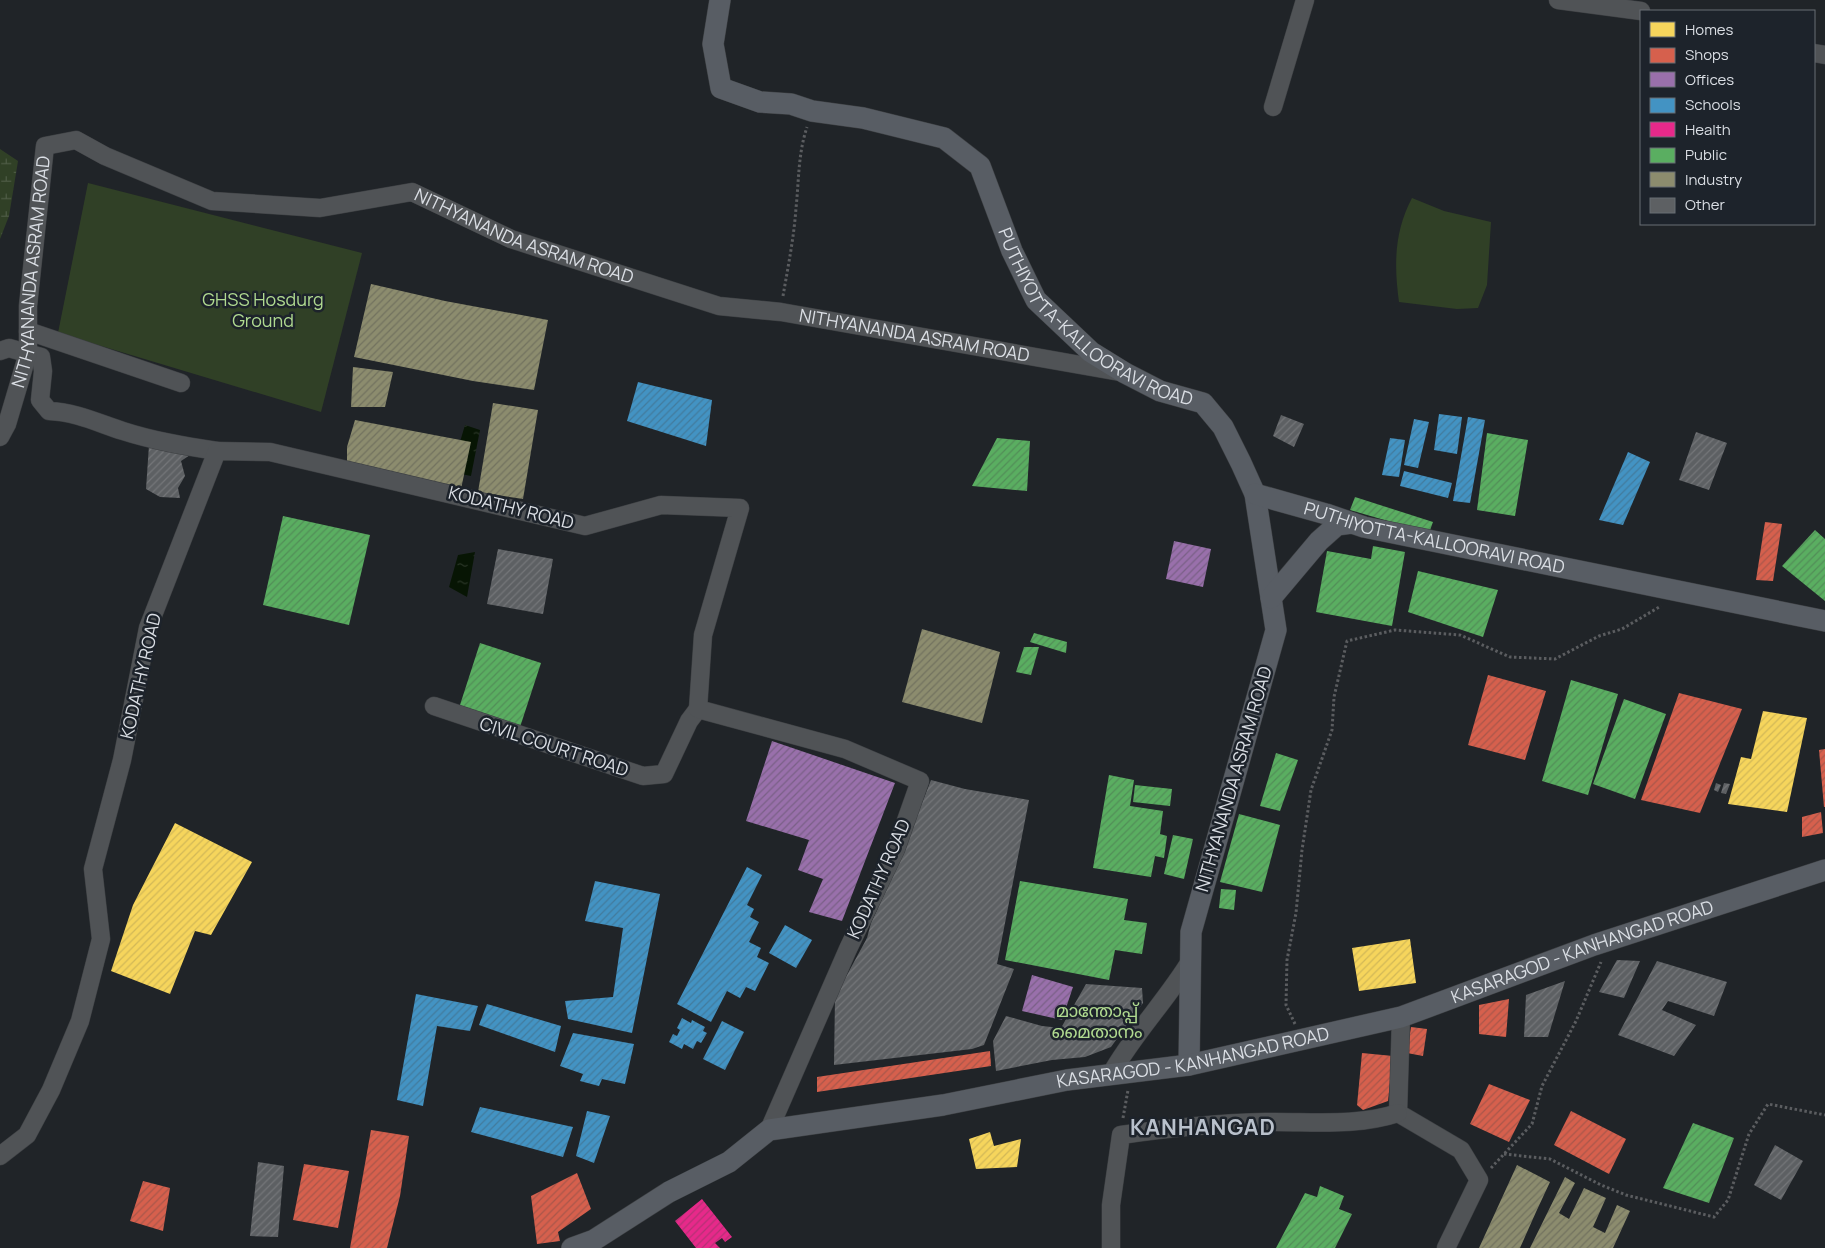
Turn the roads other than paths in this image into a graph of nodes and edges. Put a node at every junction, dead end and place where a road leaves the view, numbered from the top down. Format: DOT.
graph roads {
  1 [pos="720,0"];
  2 [pos="1304,0"];
  3 [pos="1558,0"];
  4 [pos="1640,11"];
  5 [pos="1273,108"];
  6 [pos="28,331"];
  7 [pos="0,351"];
  8 [pos="28,353"];
  9 [pos="1125,373"];
  10 [pos="181,383"];
  11 [pos="0,437"];
  12 [pos="217,451"];
  13 [pos="1255,494"];
  14 [pos="1352,523"];
  15 [pos="1271,598"];
  16 [pos="1825,621"];
  17 [pos="434,706"];
  18 [pos="698,709"];
  19 [pos="1825,870"];
  20 [pos="1191,960"];
  21 [pos="1401,1017"];
  22 [pos="1189,1065"];
  23 [pos="1121,1073"];
  24 [pos="1398,1113"];
  25 [pos="769,1130"];
  26 [pos="0,1156"];
  27 [pos="572,1248"];
  28 [pos="1112,1248"];
  29 [pos="1446,1248"];
  1 -- 9 [label="main road, PUTHIYOTTA-KALLOORAVI ROAD"];
  2 -- 5 [label="street"];
  3 -- 4 [label="street"];
  6 -- 8 [label="street, NITHYANANDA ASRAM ROAD"];
  6 -- 9 [label="street, NITHYANANDA ASRAM ROAD"];
  6 -- 10 [label="street"];
  7 -- 8 [label="street"];
  8 -- 11 [label="street, NITHYANANDA ASRAM ROAD"];
  8 -- 12 [label="street"];
  9 -- 13 [label="main road, PUTHIYOTTA-KALLOORAVI ROAD"];
  12 -- 18 [label="street, KODATHY ROAD"];
  12 -- 26 [label="street, KODATHY ROAD"];
  13 -- 14 [label="main road, PUTHIYOTTA-KALLOORAVI ROAD"];
  13 -- 15 [label="main road, NITHYANANDA ASRAM ROAD"];
  14 -- 15 [label="main road"];
  14 -- 16 [label="main road, PUTHIYOTTA-KALLOORAVI ROAD"];
  15 -- 20 [label="main road, NITHYANANDA ASRAM ROAD"];
  17 -- 18 [label="street, CIVIL COURT ROAD"];
  18 -- 25 [label="street, KODATHY ROAD"];
  19 -- 21 [label="main road, KASARAGOD - KANHANGAD ROAD"];
  20 -- 22 [label="main road, NITHYANANDA ASRAM ROAD"];
  20 -- 23 [label="street"];
  21 -- 22 [label="main road, KASARAGOD - KANHANGAD ROAD"];
  21 -- 24 [label="street"];
  22 -- 23 [label="main road, KASARAGOD - KANHANGAD ROAD"];
  23 -- 25 [label="main road, KASARAGOD - KANHANGAD ROAD"];
  24 -- 28 [label="street"];
  24 -- 29 [label="street"];
  25 -- 27 [label="main road"];
}
